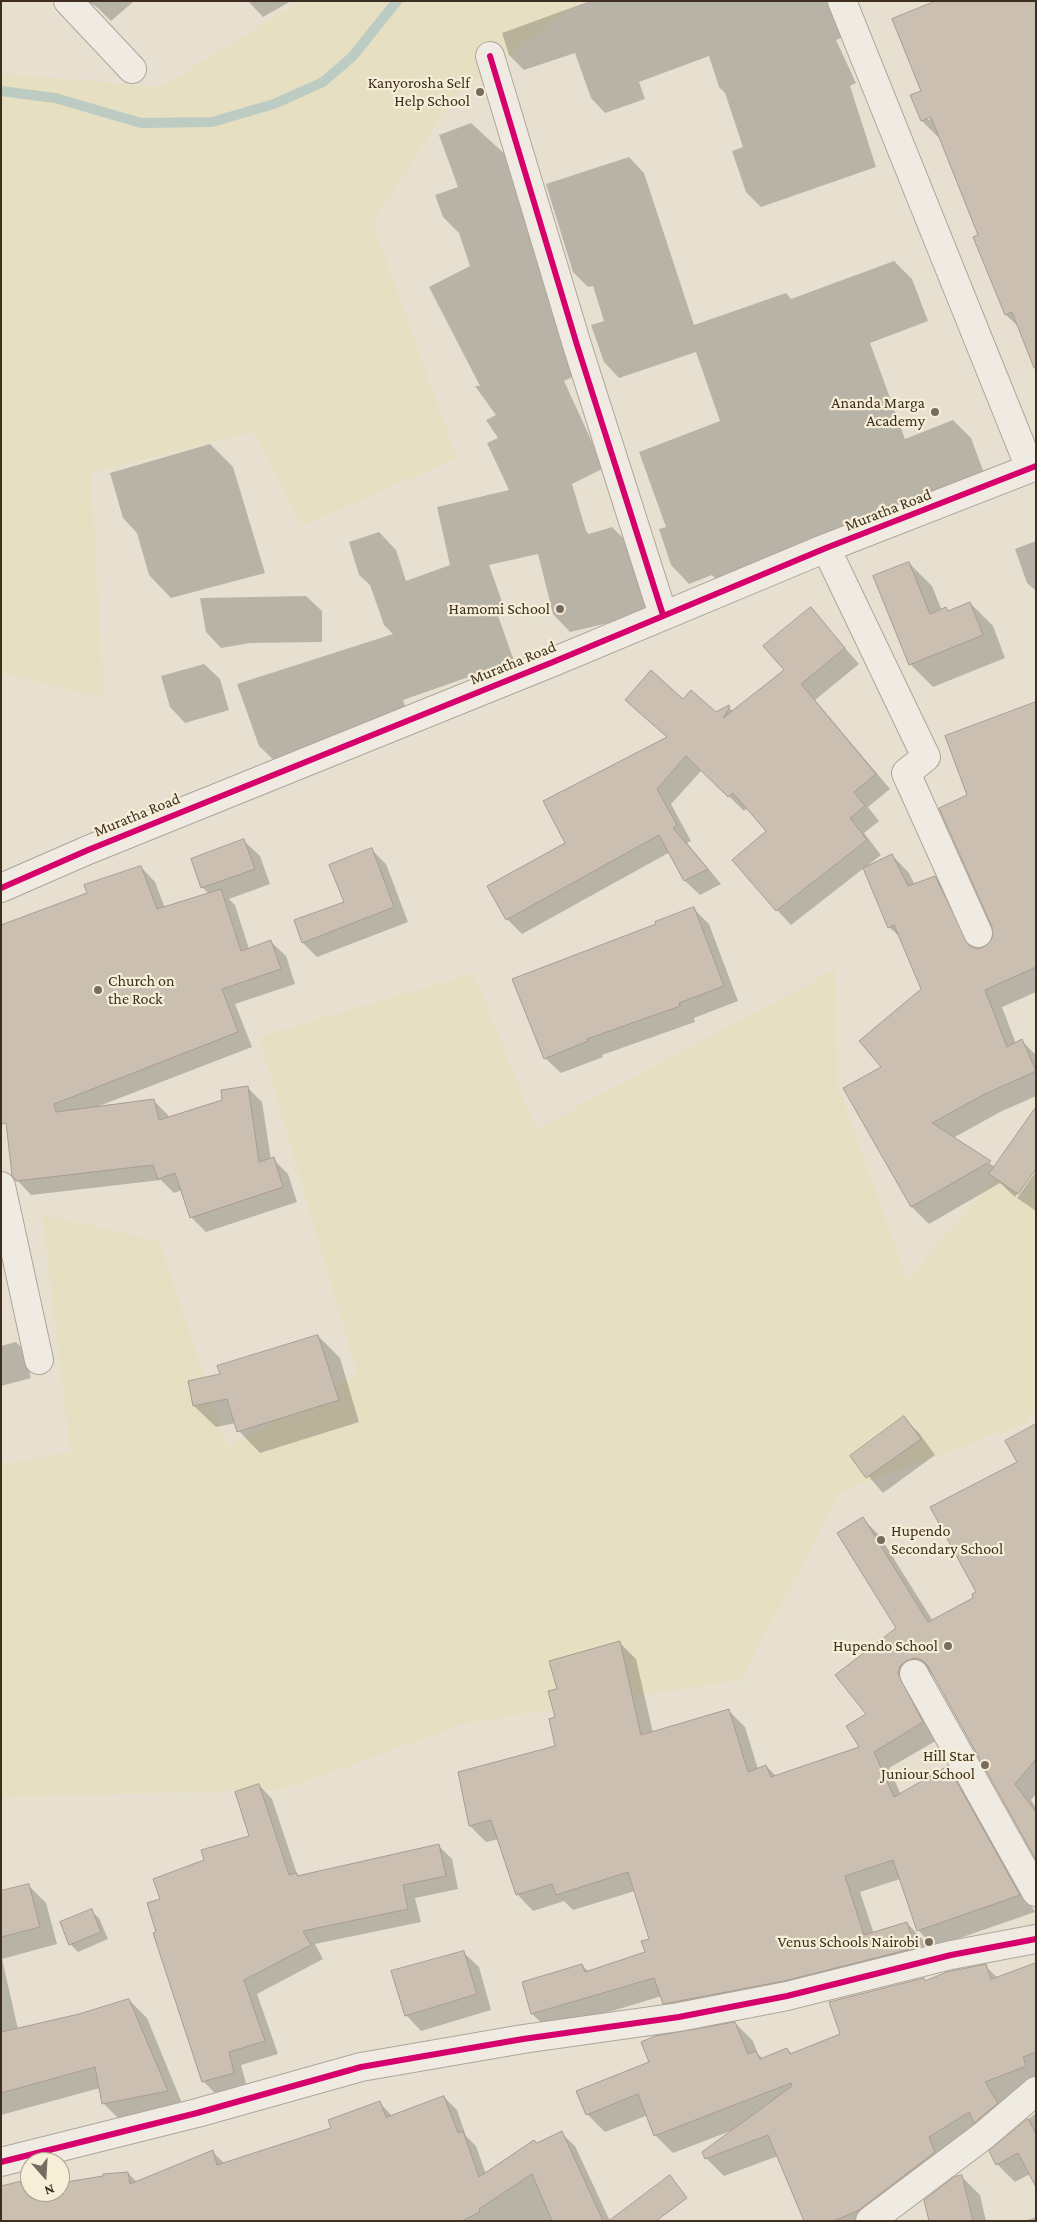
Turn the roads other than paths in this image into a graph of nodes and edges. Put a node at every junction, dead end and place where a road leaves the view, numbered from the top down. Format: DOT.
graph roads {
  1 [pos="68,1"];
  2 [pos="842,1"];
  3 [pos="490,56"];
  4 [pos="132,69"];
  5 [pos="1033,467"];
  6 [pos="826,548"];
  7 [pos="663,615"];
  8 [pos="1,888"];
  9 [pos="978,934"];
  10 [pos="1,1186"];
  11 [pos="39,1360"];
  12 [pos="914,1674"];
  13 [pos="1036,1892"];
  14 [pos="1036,1939"];
  15 [pos="1036,2091"];
  16 [pos="1,2162"];
  17 [pos="870,2221"];
  1 -- 4 [label="street"];
  2 -- 5 [label="street"];
  3 -- 7 [label="street"];
  5 -- 6 [label="street, Muratha Road"];
  6 -- 7 [label="street, Muratha Road"];
  6 -- 9 [label="street"];
  7 -- 8 [label="street, Muratha Road"];
  10 -- 11 [label="street"];
  12 -- 13 [label="street"];
  14 -- 16 [label="street"];
  15 -- 17 [label="street"];
}
